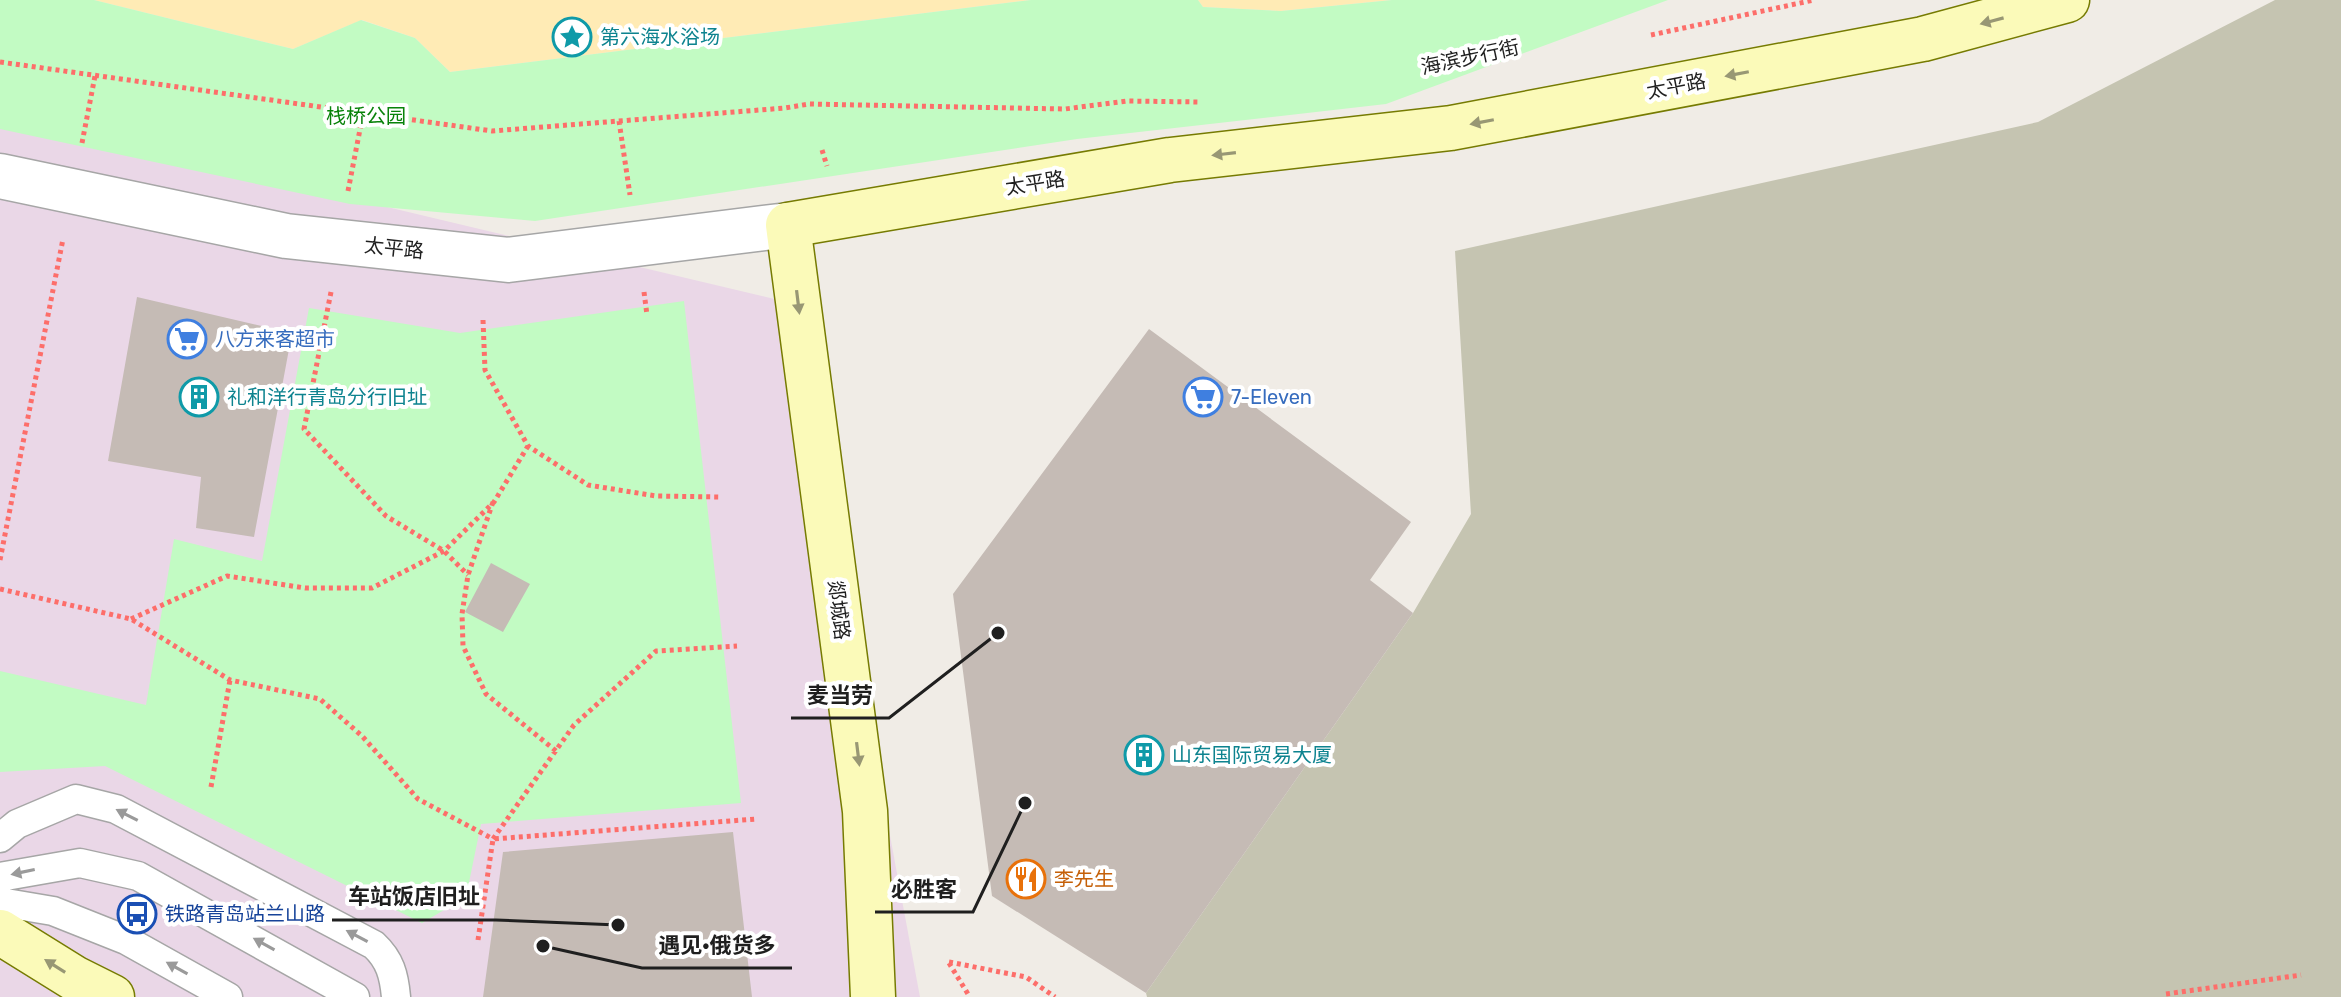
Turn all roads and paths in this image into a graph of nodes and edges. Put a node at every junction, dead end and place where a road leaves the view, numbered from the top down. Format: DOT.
graph roads {
  1 [pos="1814,0"];
  2 [pos="2067,0"];
  3 [pos="1644,37"];
  4 [pos="0,62"];
  5 [pos="95,76"];
  6 [pos="1214,102"];
  7 [pos="363,114"];
  8 [pos="619,121"];
  9 [pos="0,176"];
  10 [pos="72,191"];
  11 [pos="348,193"];
  12 [pos="631,201"];
  13 [pos="788,225"];
  14 [pos="60,254"];
  15 [pos="328,308"];
  16 [pos="483,320"];
  17 [pos="528,446"];
  18 [pos="720,497"];
  19 [pos="494,502"];
  20 [pos="444,551"];
  21 [pos="0,560"];
  22 [pos="468,575"];
  23 [pos="0,589"];
  24 [pos="131,619"];
  25 [pos="737,646"];
  26 [pos="230,680"];
  27 [pos="556,751"];
  28 [pos="211,787"];
  29 [pos="756,819"];
  30 [pos="0,838"];
  31 [pos="493,839"];
  32 [pos="0,877"];
  33 [pos="0,902"];
  34 [pos="0,932"];
  35 [pos="478,940"];
  36 [pos="2301,975"];
  37 [pos="968,994"];
  38 [pos="2166,994"];
  39 [pos="112,997"];
  40 [pos="228,997"];
  41 [pos="355,997"];
  42 [pos="396,997"];
  43 [pos="873,997"];
  44 [pos="1055,997"];
  1 -- 3 [label="path"];
  2 -- 13 [label="main road, 太平路, one-way"];
  4 -- 5 [label="path"];
  5 -- 7 [label="path"];
  5 -- 10 [label="path"];
  6 -- 8 [label="path"];
  7 -- 8 [label="path"];
  7 -- 11 [label="path"];
  8 -- 12 [label="path"];
  9 -- 10 [label="street, 太平路"];
  10 -- 13 [label="street, 太平路"];
  13 -- 43 [label="main road, 郯城路, one-way"];
  14 -- 21 [label="path"];
  15 -- 20 [label="path"];
  16 -- 17 [label="path"];
  17 -- 18 [label="path"];
  17 -- 19 [label="path"];
  19 -- 20 [label="path"];
  19 -- 22 [label="path"];
  20 -- 22 [label="path"];
  20 -- 24 [label="path"];
  22 -- 27 [label="path"];
  23 -- 24 [label="path"];
  24 -- 26 [label="path"];
  25 -- 27 [label="path"];
  26 -- 28 [label="path"];
  26 -- 31 [label="path"];
  27 -- 31 [label="path"];
  29 -- 31 [label="path"];
  42 -- 30 [label="lane, one-way"];
  31 -- 35 [label="path"];
  41 -- 32 [label="lane, one-way"];
  40 -- 33 [label="lane, one-way"];
  39 -- 34 [label="main road, one-way"];
  36 -- 38 [label="path"];
  37 -- 44 [label="path"];
}
